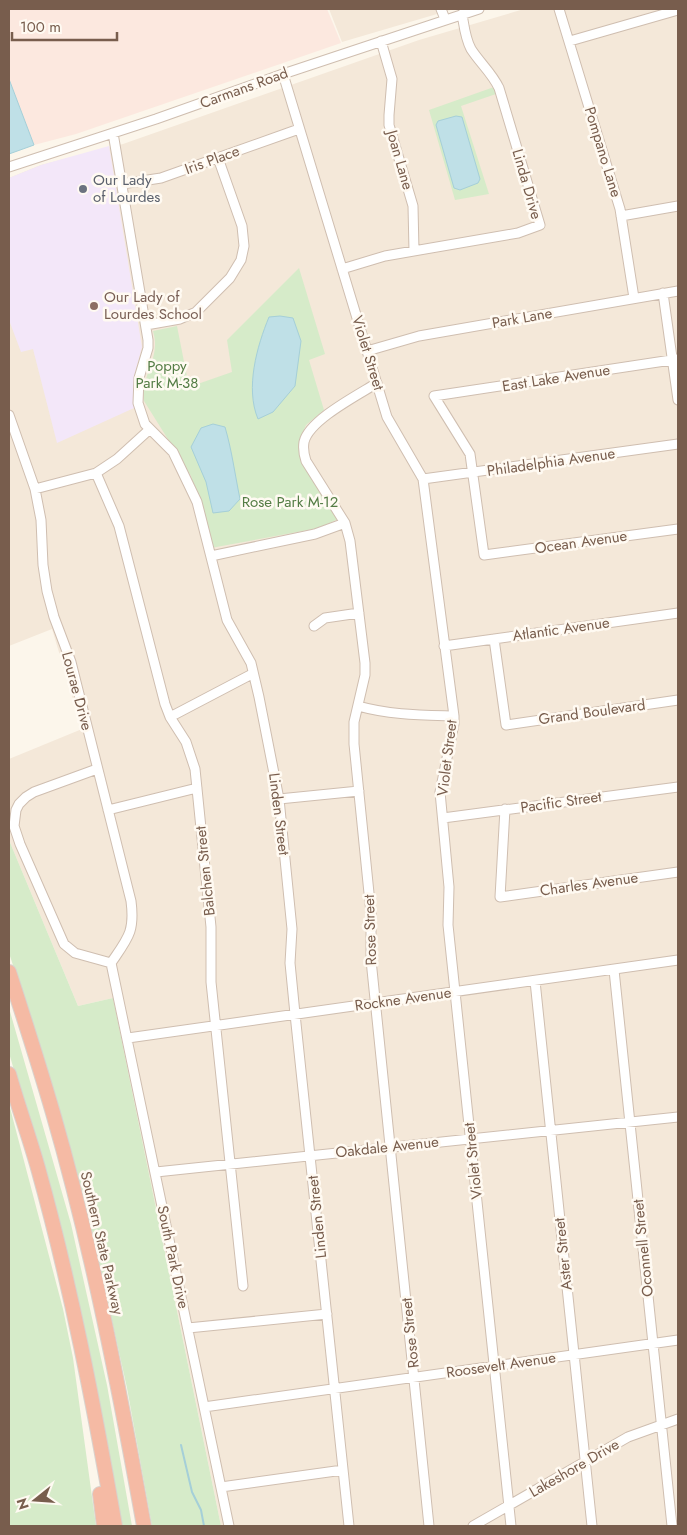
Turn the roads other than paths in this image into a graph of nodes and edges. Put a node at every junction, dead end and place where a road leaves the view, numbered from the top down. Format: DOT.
graph roads {
  1 [pos="441,9"];
  2 [pos="479,9"];
  3 [pos="559,9"];
  4 [pos="678,10"];
  5 [pos="462,14"];
  6 [pos="445,19"];
  7 [pos="381,41"];
  8 [pos="570,41"];
  9 [pos="283,74"];
  10 [pos="299,129"];
  11 [pos="113,133"];
  12 [pos="218,158"];
  13 [pos="9,168"];
  14 [pos="122,184"];
  15 [pos="678,206"];
  16 [pos="621,216"];
  17 [pos="414,251"];
  18 [pos="342,269"];
  19 [pos="678,291"];
  20 [pos="663,293"];
  21 [pos="634,298"];
  22 [pos="146,325"];
  23 [pos="367,352"];
  24 [pos="675,360"];
  25 [pos="377,383"];
  26 [pos="678,400"];
  27 [pos="9,416"];
  28 [pos="150,430"];
  29 [pos="678,444"];
  30 [pos="96,473"];
  31 [pos="472,473"];
  32 [pos="423,478"];
  33 [pos="35,489"];
  34 [pos="345,523"];
  35 [pos="678,528"];
  36 [pos="211,556"];
  37 [pos="359,613"];
  38 [pos="678,613"];
  39 [pos="314,626"];
  40 [pos="494,639"];
  41 [pos="444,646"];
  42 [pos="252,674"];
  43 [pos="678,700"];
  44 [pos="358,706"];
  45 [pos="170,716"];
  46 [pos="454,716"];
  47 [pos="97,769"];
  48 [pos="678,786"];
  49 [pos="197,788"];
  50 [pos="359,791"];
  51 [pos="279,799"];
  52 [pos="506,809"];
  53 [pos="108,810"];
  54 [pos="443,818"];
  55 [pos="678,872"];
  56 [pos="678,960"];
  57 [pos="111,963"];
  58 [pos="614,970"];
  59 [pos="9,972"];
  60 [pos="535,981"];
  61 [pos="455,992"];
  62 [pos="375,1003"];
  63 [pos="295,1014"];
  64 [pos="216,1026"];
  65 [pos="128,1038"];
  66 [pos="9,1074"];
  67 [pos="678,1117"];
  68 [pos="630,1122"];
  69 [pos="550,1130"];
  70 [pos="470,1139"];
  71 [pos="390,1147"];
  72 [pos="310,1156"];
  73 [pos="230,1164"];
  74 [pos="156,1172"];
  75 [pos="243,1286"];
  76 [pos="327,1314"];
  77 [pos="188,1328"];
  78 [pos="678,1340"];
  79 [pos="653,1344"];
  80 [pos="81,1348"];
  81 [pos="574,1355"];
  82 [pos="494,1366"];
  83 [pos="414,1377"];
  84 [pos="335,1388"];
  85 [pos="204,1407"];
  86 [pos="678,1419"];
  87 [pos="662,1425"];
  88 [pos="585,1462"];
  89 [pos="343,1470"];
  90 [pos="221,1487"];
  91 [pos="509,1506"];
  92 [pos="104,1526"];
  93 [pos="115,1526"];
  94 [pos="144,1526"];
  95 [pos="230,1526"];
  96 [pos="349,1526"];
  97 [pos="429,1526"];
  98 [pos="473,1526"];
  99 [pos="511,1526"];
  100 [pos="592,1526"];
  101 [pos="672,1526"];
  1 -- 6 [label="street"];
  2 -- 5 [label="street, Carmans Road"];
  3 -- 8 [label="street, Pompano Lane"];
  4 -- 8 [label="street"];
  5 -- 6 [label="street, Carmans Road"];
  5 -- 17 [label="street, Linda Drive"];
  6 -- 7 [label="street, Carmans Road"];
  7 -- 9 [label="street, Carmans Road"];
  7 -- 17 [label="street, Joan Lane"];
  8 -- 16 [label="street, Pompano Lane"];
  9 -- 10 [label="street, Violet Street"];
  9 -- 11 [label="street, Carmans Road"];
  10 -- 12 [label="street, Iris Place"];
  10 -- 18 [label="street, Violet Street"];
  11 -- 13 [label="street, Carmans Road"];
  11 -- 14 [label="street, Linden Street"];
  12 -- 14 [label="street, Iris Place"];
  12 -- 22 [label="street"];
  14 -- 22 [label="street, Linden Street"];
  15 -- 16 [label="street"];
  16 -- 21 [label="street, Pompano Lane"];
  17 -- 18 [label="street, Linda Drive"];
  18 -- 23 [label="street, Violet Street"];
  19 -- 20 [label="street, Park Lane"];
  20 -- 21 [label="street, Park Lane"];
  20 -- 24 [label="street"];
  21 -- 23 [label="street, Park Lane"];
  22 -- 28 [label="street, Linden Street"];
  23 -- 25 [label="street, Violet Street"];
  24 -- 26 [label="street"];
  24 -- 31 [label="street, East Lake Avenue"];
  25 -- 32 [label="street, Violet Street"];
  25 -- 34 [label="street, Rose Street"];
  27 -- 33 [label="street, Lourae Drive"];
  28 -- 30 [label="street"];
  28 -- 36 [label="street, Linden Street"];
  29 -- 31 [label="street, Philadelphia Avenue"];
  30 -- 33 [label="street"];
  30 -- 45 [label="street, Balchen Street"];
  31 -- 32 [label="street, Philadelphia Avenue"];
  31 -- 35 [label="street, Ocean Avenue"];
  32 -- 41 [label="street, Violet Street"];
  33 -- 47 [label="street, Lourae Drive"];
  34 -- 36 [label="street"];
  34 -- 37 [label="street, Rose Street"];
  36 -- 42 [label="street, Linden Street"];
  37 -- 39 [label="street"];
  37 -- 44 [label="street, Rose Street"];
  38 -- 40 [label="street, Atlantic Avenue"];
  40 -- 41 [label="street, Atlantic Avenue"];
  40 -- 43 [label="street, Grand Boulevard"];
  41 -- 46 [label="street, Violet Street"];
  42 -- 45 [label="street"];
  42 -- 51 [label="street, Linden Street"];
  44 -- 46 [label="street"];
  44 -- 50 [label="street, Rose Street"];
  45 -- 49 [label="street, Balchen Street"];
  46 -- 54 [label="street, Violet Street"];
  47 -- 53 [label="street, Lourae Drive"];
  47 -- 57 [label="street"];
  48 -- 52 [label="street, Pacific Street"];
  49 -- 53 [label="street"];
  49 -- 64 [label="street, Balchen Street"];
  50 -- 51 [label="street"];
  50 -- 62 [label="street, Rose Street"];
  51 -- 63 [label="street, Linden Street"];
  52 -- 54 [label="street, Pacific Street"];
  52 -- 55 [label="street, Charles Avenue"];
  53 -- 57 [label="street, Lourae Drive"];
  54 -- 61 [label="street, Violet Street"];
  56 -- 58 [label="street, Rockne Avenue"];
  57 -- 65 [label="street, South Park Drive"];
  58 -- 60 [label="street, Rockne Avenue"];
  58 -- 68 [label="street, Oconnell Street"];
  59 -- 94 [label="highway, Southern State Parkway"];
  60 -- 61 [label="street, Rockne Avenue"];
  60 -- 69 [label="street, Aster Street"];
  61 -- 62 [label="street, Rockne Avenue"];
  61 -- 70 [label="street, Violet Street"];
  62 -- 63 [label="street, Rockne Avenue"];
  62 -- 71 [label="street, Rose Street"];
  63 -- 64 [label="street, Rockne Avenue"];
  63 -- 72 [label="street, Linden Street"];
  64 -- 65 [label="street, Rockne Avenue"];
  64 -- 73 [label="street, Balchen Street"];
  65 -- 74 [label="street, South Park Drive"];
  66 -- 80 [label="highway"];
  67 -- 68 [label="street, Oakdale Avenue"];
  68 -- 69 [label="street, Oakdale Avenue"];
  68 -- 79 [label="street, Oconnell Street"];
  69 -- 70 [label="street, Oakdale Avenue"];
  69 -- 81 [label="street, Aster Street"];
  70 -- 71 [label="street, Oakdale Avenue"];
  70 -- 82 [label="street, Violet Street"];
  71 -- 72 [label="street, Oakdale Avenue"];
  71 -- 83 [label="street, Rose Street"];
  72 -- 73 [label="street, Oakdale Avenue"];
  72 -- 76 [label="street, Linden Street"];
  73 -- 74 [label="street, Oakdale Avenue"];
  73 -- 75 [label="street, Balchen Street"];
  74 -- 77 [label="street, South Park Drive"];
  76 -- 77 [label="street"];
  76 -- 84 [label="street, Linden Street"];
  77 -- 85 [label="street, South Park Drive"];
  78 -- 79 [label="street, Roosevelt Avenue"];
  79 -- 81 [label="street, Roosevelt Avenue"];
  79 -- 87 [label="street, Oconnell Street"];
  80 -- 92 [label="highway"];
  80 -- 93 [label="highway"];
  81 -- 82 [label="street, Roosevelt Avenue"];
  81 -- 88 [label="street, Aster Street"];
  82 -- 83 [label="street, Roosevelt Avenue"];
  82 -- 91 [label="street, Violet Street"];
  83 -- 84 [label="street, Roosevelt Avenue"];
  83 -- 97 [label="street, Rose Street"];
  84 -- 85 [label="street, Roosevelt Avenue"];
  84 -- 89 [label="street, Linden Street"];
  85 -- 90 [label="street, South Park Drive"];
  86 -- 87 [label="street, Lakeshore Drive"];
  87 -- 88 [label="street, Lakeshore Drive"];
  87 -- 101 [label="street, Oconnell Street"];
  88 -- 91 [label="street, Lakeshore Drive"];
  88 -- 100 [label="street, Aster Street"];
  89 -- 90 [label="street"];
  89 -- 96 [label="street, Linden Street"];
  90 -- 95 [label="street, South Park Drive"];
  91 -- 98 [label="street, Lakeshore Drive"];
  91 -- 99 [label="street, Violet Street"];
}
